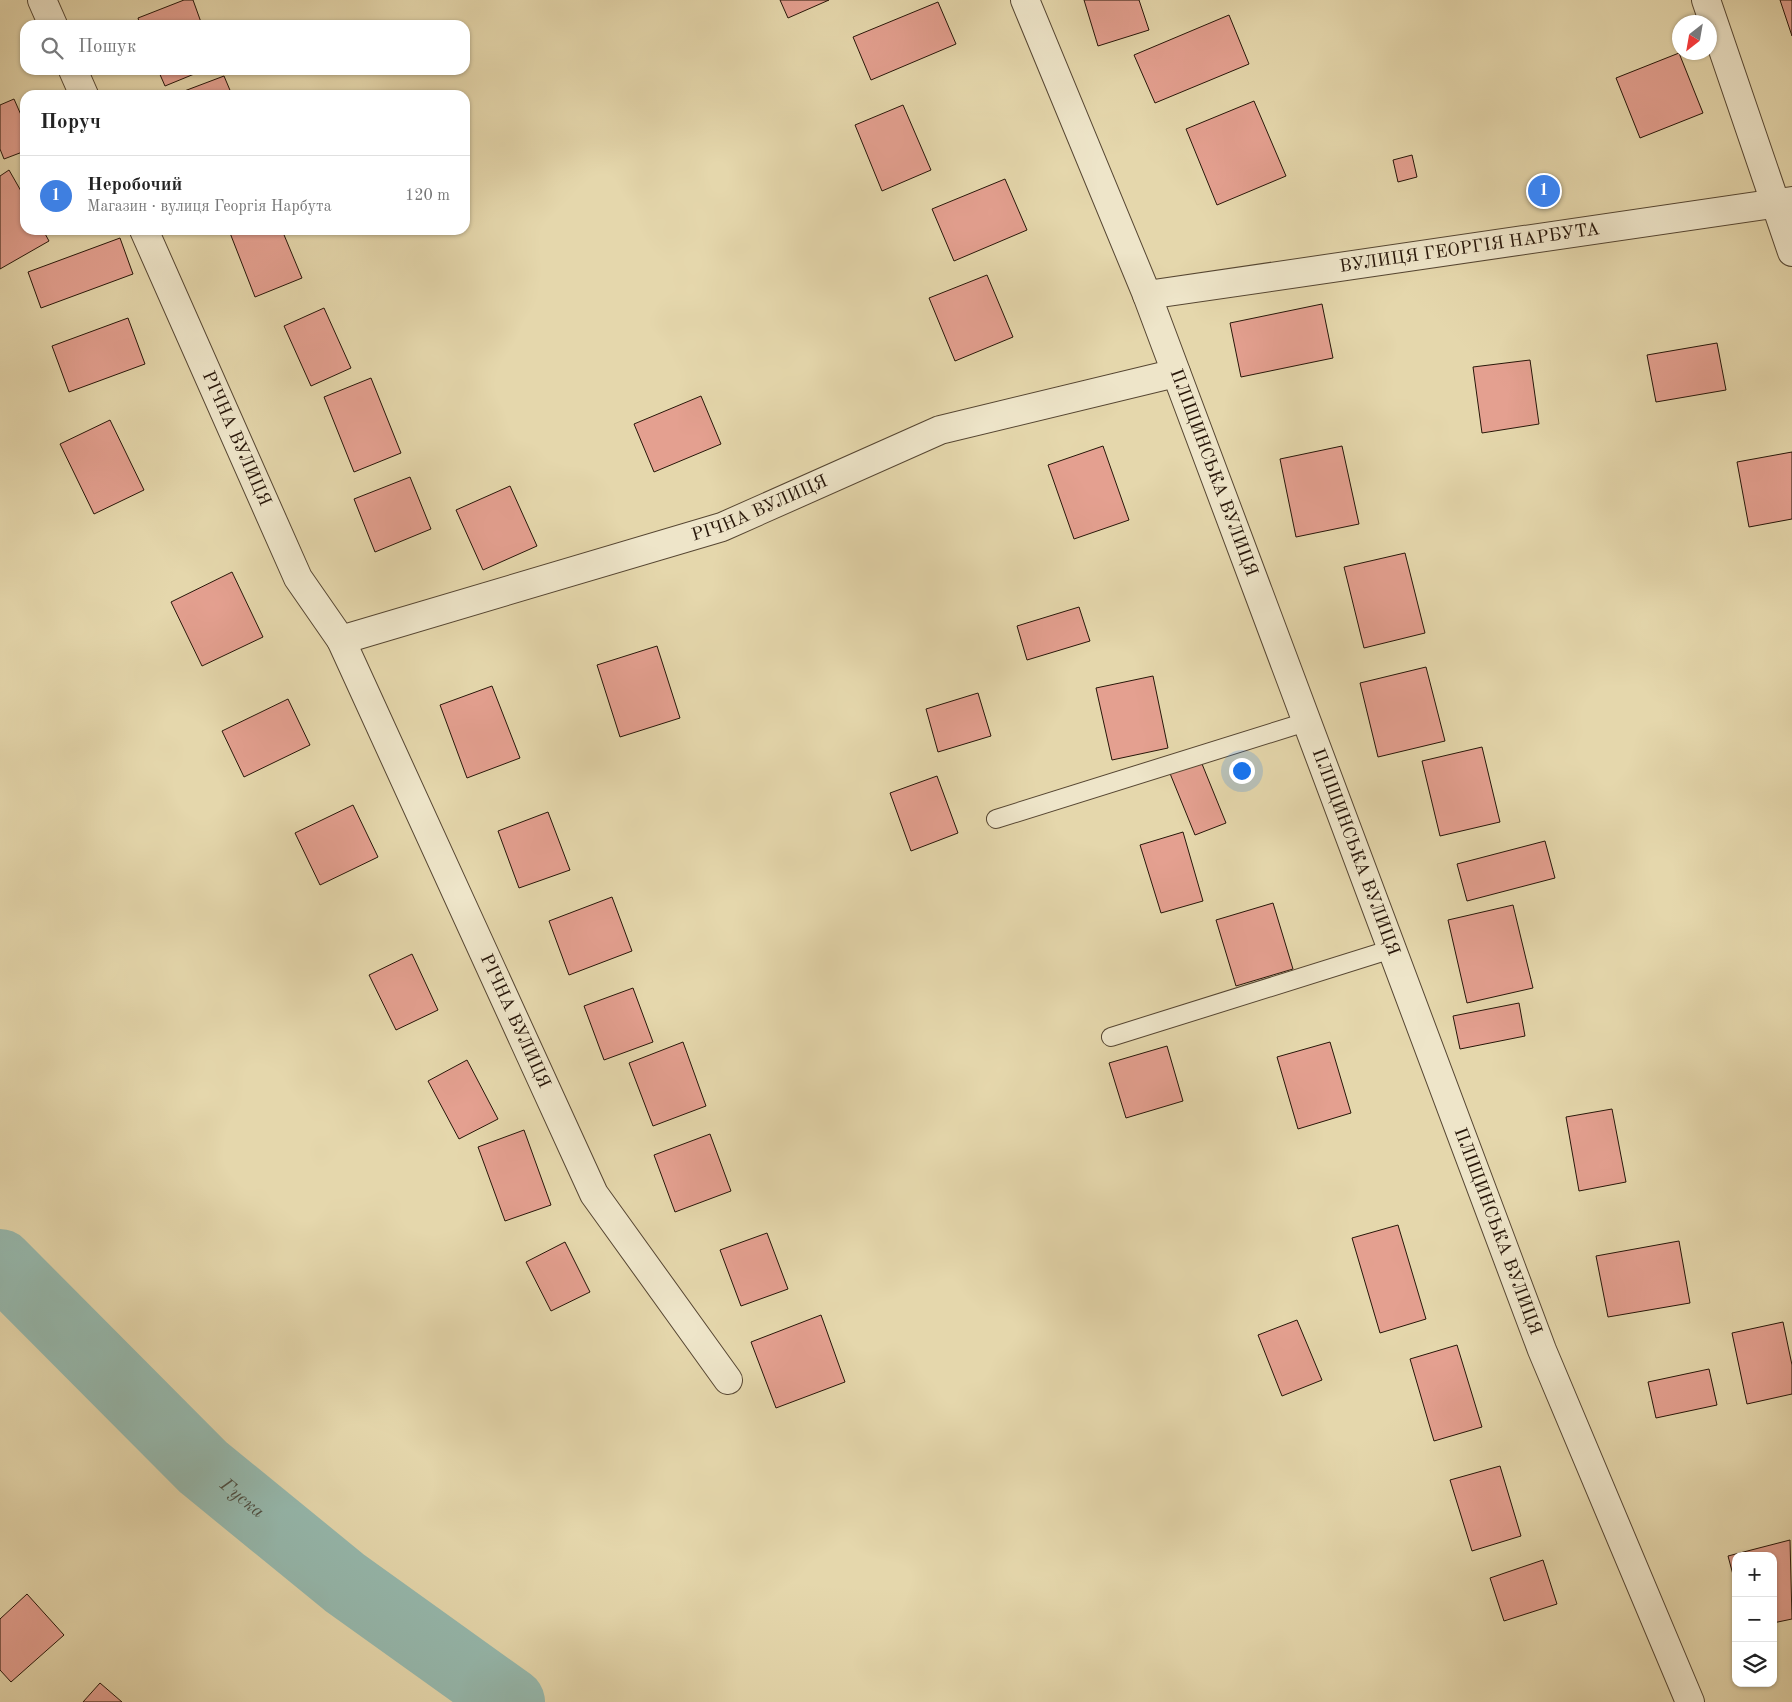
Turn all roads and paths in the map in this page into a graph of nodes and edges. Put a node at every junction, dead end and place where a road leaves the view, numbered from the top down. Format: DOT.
graph roads {
  1 [pos="42,0"];
  2 [pos="1025,0"];
  3 [pos="1706,0"];
  4 [pos="51,20"];
  5 [pos="75,75"];
  6 [pos="82,90"];
  7 [pos="1784,202"];
  8 [pos="146,235"];
  9 [pos="1792,252"];
  10 [pos="1146,295"];
  11 [pos="1176,373"];
  12 [pos="341,640"];
  13 [pos="1306,722"];
  14 [pos="996,820"];
  15 [pos="1392,949"];
  16 [pos="1111,1036"];
  17 [pos="728,1380"];
  18 [pos="1690,1702"];
  1 -- 4 [label="street"];
  2 -- 10 [label="street, ПЛІЩИНСЬКА ВУЛИЦЯ"];
  3 -- 7 [label="street"];
  5 -- 6 [label="street"];
  7 -- 9 [label="street"];
  7 -- 10 [label="street, ВУЛИЦЯ ГЕОРГІЯ НАРБУТА"];
  8 -- 12 [label="street, РІЧНА ВУЛИЦЯ"];
  10 -- 11 [label="street, ПЛІЩИНСЬКА ВУЛИЦЯ"];
  11 -- 12 [label="street, РІЧНА ВУЛИЦЯ"];
  11 -- 13 [label="street, ПЛІЩИНСЬКА ВУЛИЦЯ"];
  12 -- 17 [label="street, РІЧНА ВУЛИЦЯ"];
  13 -- 14 [label="lane"];
  13 -- 15 [label="street, ПЛІЩИНСЬКА ВУЛИЦЯ"];
  15 -- 16 [label="lane"];
  15 -- 18 [label="street, ПЛІЩИНСЬКА ВУЛИЦЯ"];
}
